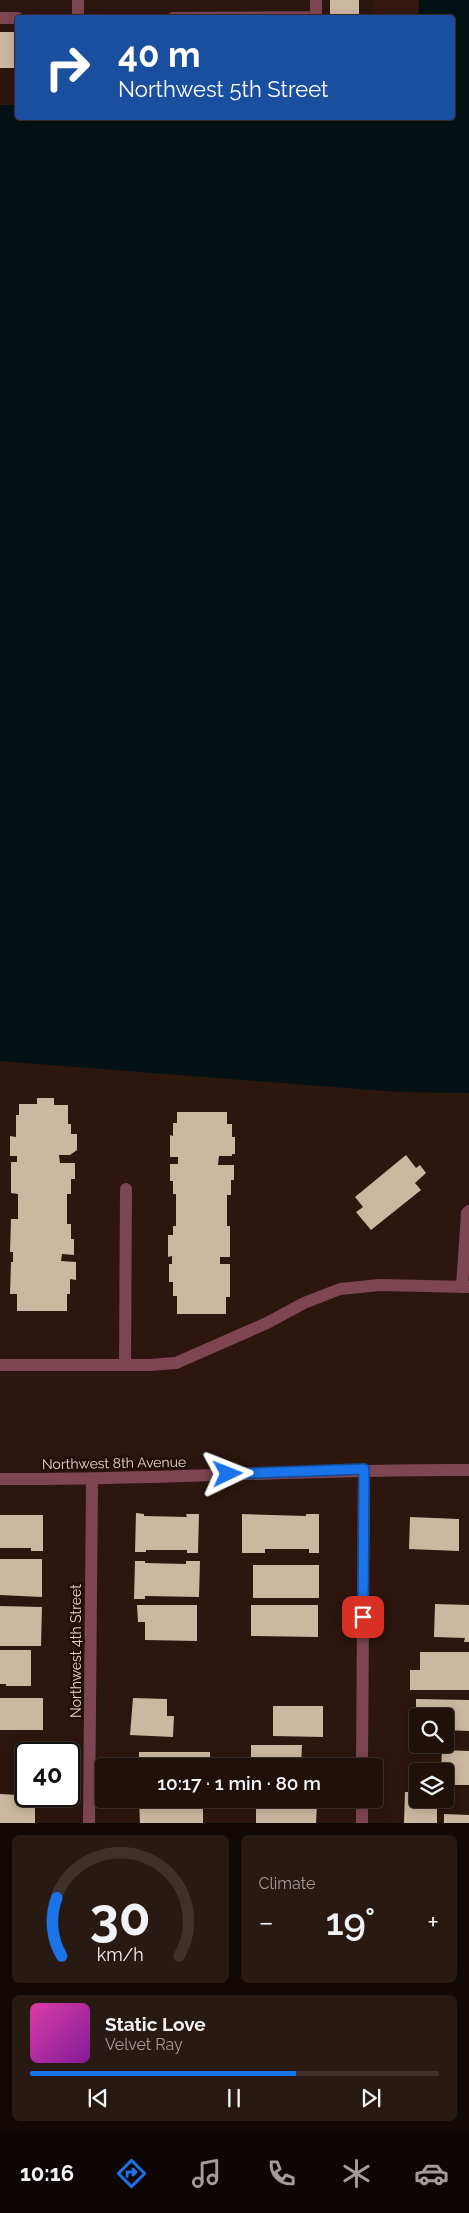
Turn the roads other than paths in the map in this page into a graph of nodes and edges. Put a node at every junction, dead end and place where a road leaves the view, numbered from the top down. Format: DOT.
graph roads {
  1 [pos="78,0"];
  2 [pos="316,0"];
  3 [pos="78,15"];
  4 [pos="316,15"];
  5 [pos="0,18"];
  6 [pos="15,18"];
  7 [pos="126,1189"];
  8 [pos="469,1211"];
  9 [pos="466,1287"];
  10 [pos="0,1365"];
  11 [pos="125,1365"];
  12 [pos="364,1469"];
  13 [pos="469,1470"];
  14 [pos="0,1479"];
  15 [pos="92,1480"];
  16 [pos="362,1758"];
  17 [pos="362,1808"];
  18 [pos="89,1823"];
  19 [pos="362,1823"];
  1 -- 3 [label="street"];
  2 -- 4 [label="street"];
  5 -- 6 [label="street"];
  7 -- 11 [label="street"];
  8 -- 9 [label="street"];
  9 -- 11 [label="street"];
  10 -- 11 [label="street"];
  12 -- 13 [label="street, Northwest 8th Avenue"];
  12 -- 15 [label="street, Northwest 8th Avenue"];
  12 -- 16 [label="street"];
  14 -- 15 [label="street, Northwest 8th Avenue"];
  15 -- 18 [label="street, Northwest 4th Street"];
  17 -- 19 [label="street"];
}
